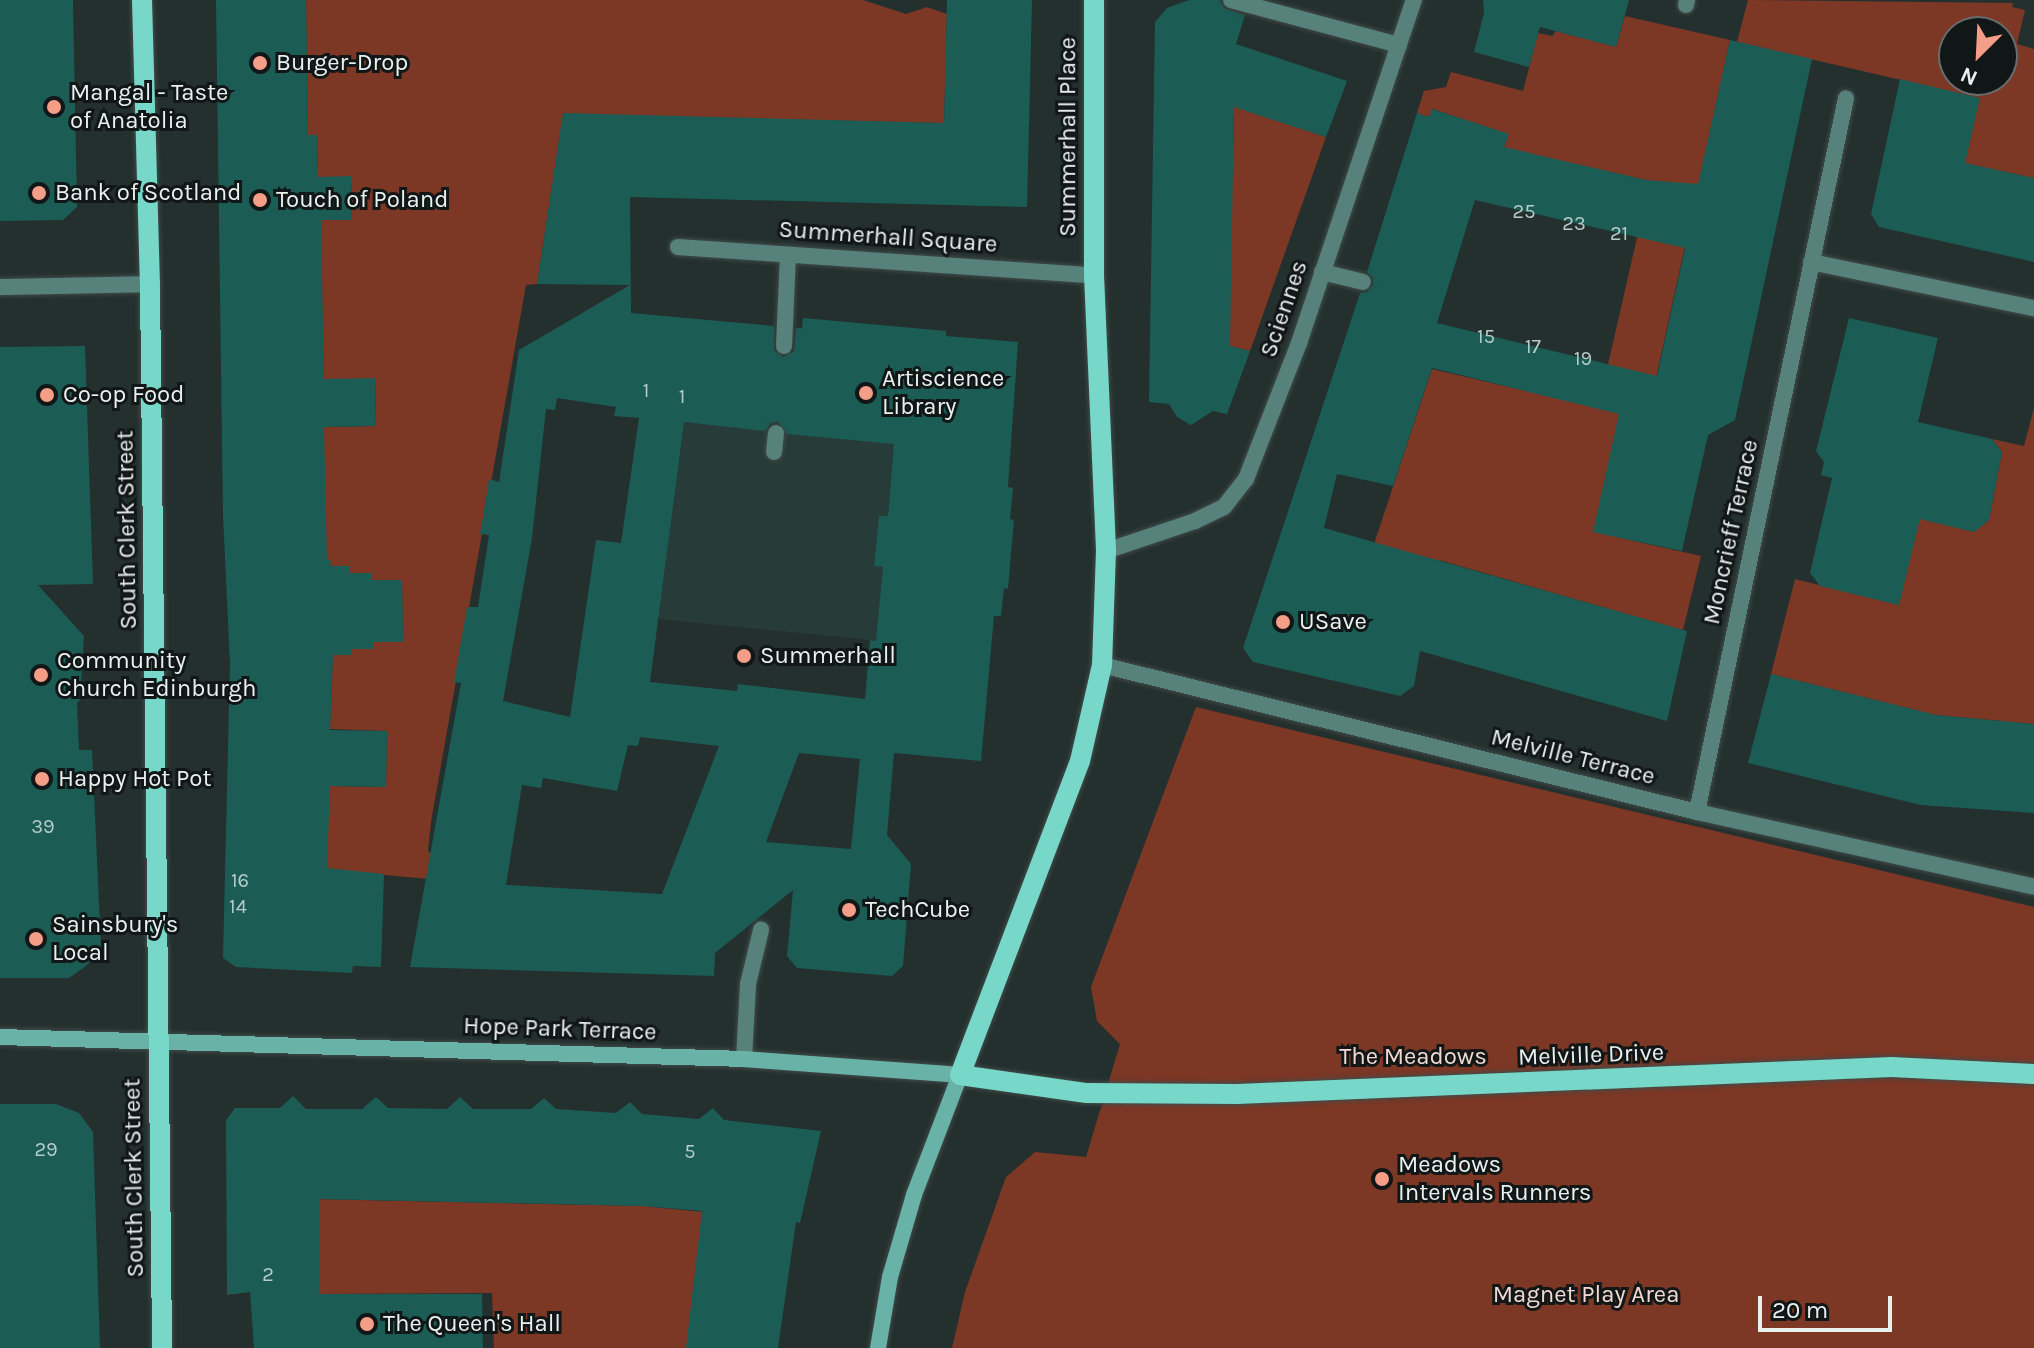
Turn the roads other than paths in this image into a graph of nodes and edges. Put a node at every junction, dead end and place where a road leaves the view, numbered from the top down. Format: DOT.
graph roads {
  1 [pos="142,0"];
  2 [pos="1094,0"];
  3 [pos="1231,0"];
  4 [pos="1414,0"];
  5 [pos="1399,45"];
  6 [pos="1846,98"];
  7 [pos="678,247"];
  8 [pos="788,255"];
  9 [pos="1811,262"];
  10 [pos="1322,272"];
  11 [pos="1094,275"];
  12 [pos="1363,282"];
  13 [pos="150,284"];
  14 [pos="0,287"];
  15 [pos="2034,308"];
  16 [pos="784,346"];
  17 [pos="776,433"];
  18 [pos="774,452"];
  19 [pos="1106,551"];
  20 [pos="1102,665"];
  21 [pos="1697,812"];
  22 [pos="2034,887"];
  23 [pos="761,930"];
  24 [pos="0,1037"];
  25 [pos="158,1039"];
  26 [pos="744,1059"];
  27 [pos="2034,1074"];
  28 [pos="960,1075"];
  29 [pos="162,1348"];
  30 [pos="878,1348"];
  1 -- 13 [label="main road, South Clerk Street"];
  2 -- 11 [label="main road, Summerhall Place"];
  3 -- 5 [label="street"];
  4 -- 5 [label="street, Sciennes"];
  5 -- 10 [label="street, Sciennes"];
  6 -- 9 [label="street, Moncrieff Terrace"];
  7 -- 8 [label="street, Summerhall Square"];
  8 -- 11 [label="street, Summerhall Square"];
  8 -- 16 [label="street"];
  9 -- 15 [label="street"];
  9 -- 21 [label="street, Moncrieff Terrace"];
  10 -- 12 [label="street"];
  10 -- 19 [label="street, Sciennes"];
  11 -- 19 [label="main road"];
  13 -- 14 [label="street"];
  13 -- 25 [label="main road, South Clerk Street"];
  17 -- 18 [label="street"];
  19 -- 20 [label="main road"];
  20 -- 21 [label="street, Melville Terrace"];
  20 -- 28 [label="main road"];
  21 -- 22 [label="street, Melville Terrace"];
  23 -- 26 [label="street"];
  24 -- 25 [label="street, Hope Park Terrace"];
  25 -- 26 [label="street, Hope Park Terrace"];
  25 -- 29 [label="main road, South Clerk Street"];
  26 -- 28 [label="street, Hope Park Terrace"];
  27 -- 28 [label="main road, Melville Drive"];
  28 -- 30 [label="street"];
}
